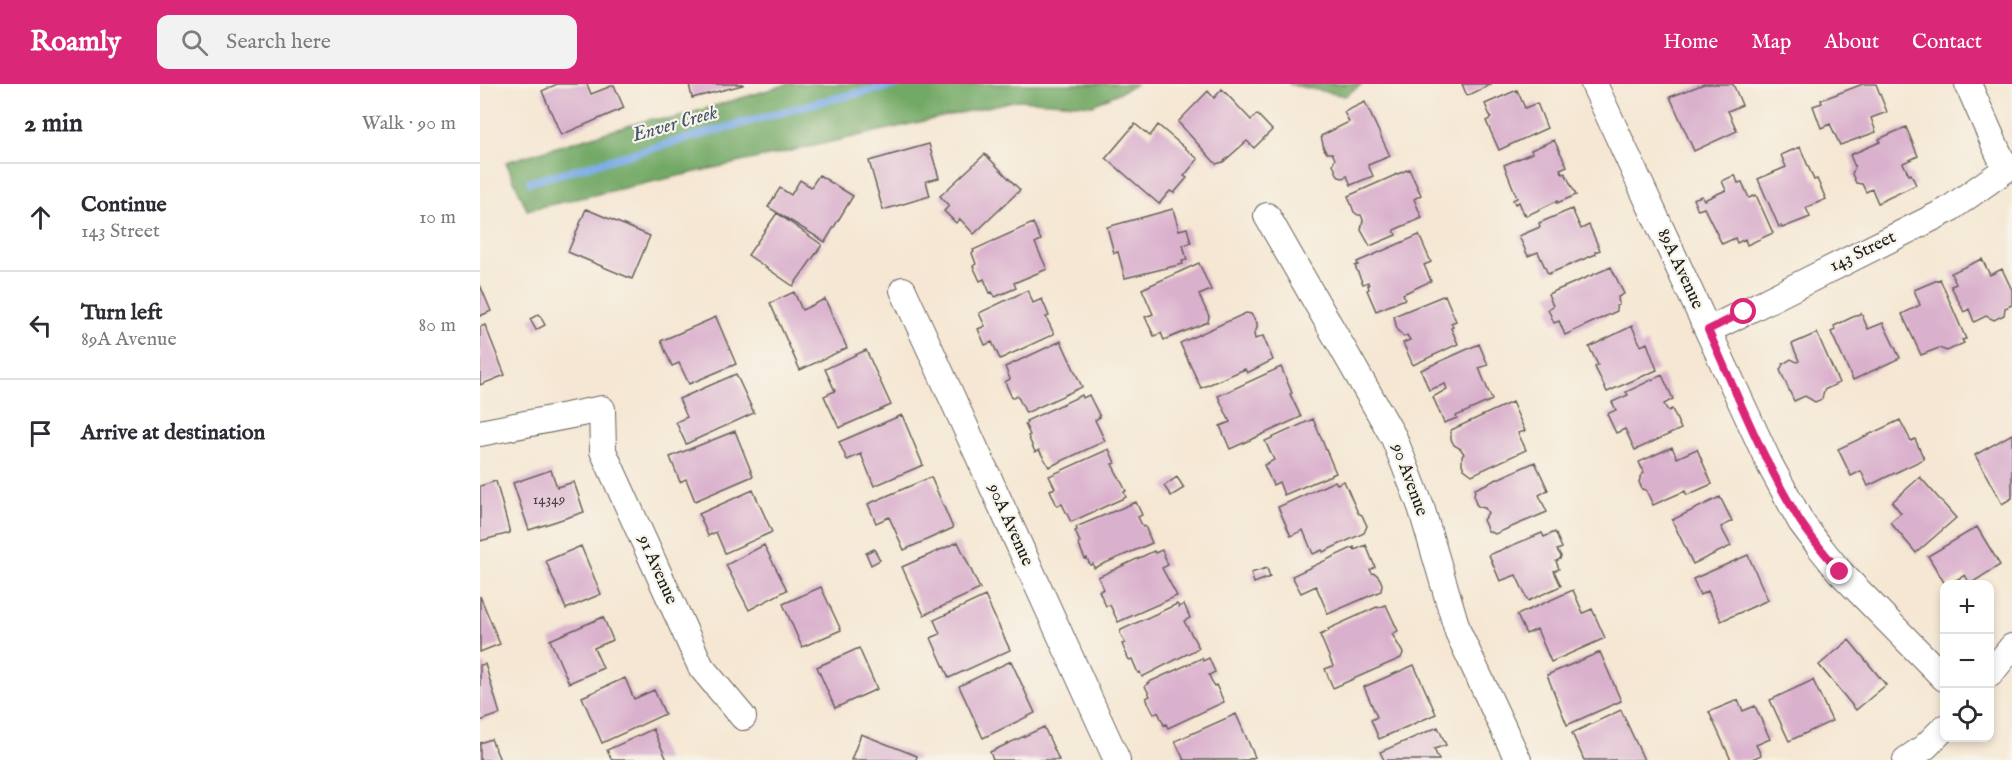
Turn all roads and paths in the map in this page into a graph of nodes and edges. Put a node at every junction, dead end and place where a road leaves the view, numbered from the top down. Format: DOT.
graph roads {
  1 [pos="1594,84"];
  2 [pos="1968,84"];
  3 [pos="2009,167"];
  4 [pos="1266,216"];
  5 [pos="903,290"];
  6 [pos="1708,330"];
  7 [pos="480,433"];
  8 [pos="2012,647"];
  9 [pos="1994,668"];
  10 [pos="1940,674"];
  11 [pos="743,717"];
  12 [pos="1940,732"];
  13 [pos="1117,760"];
  14 [pos="1518,760"];
  15 [pos="1906,760"];
  1 -- 6 [label="street, 89A Avenue"];
  2 -- 3 [label="street"];
  3 -- 6 [label="street, 143 Street"];
  4 -- 14 [label="street, 90 Avenue"];
  5 -- 13 [label="street, 90A Avenue"];
  6 -- 10 [label="street, 89A Avenue"];
  7 -- 11 [label="street, 91 Avenue"];
  8 -- 9 [label="street"];
  12 -- 15 [label="street"];
}
